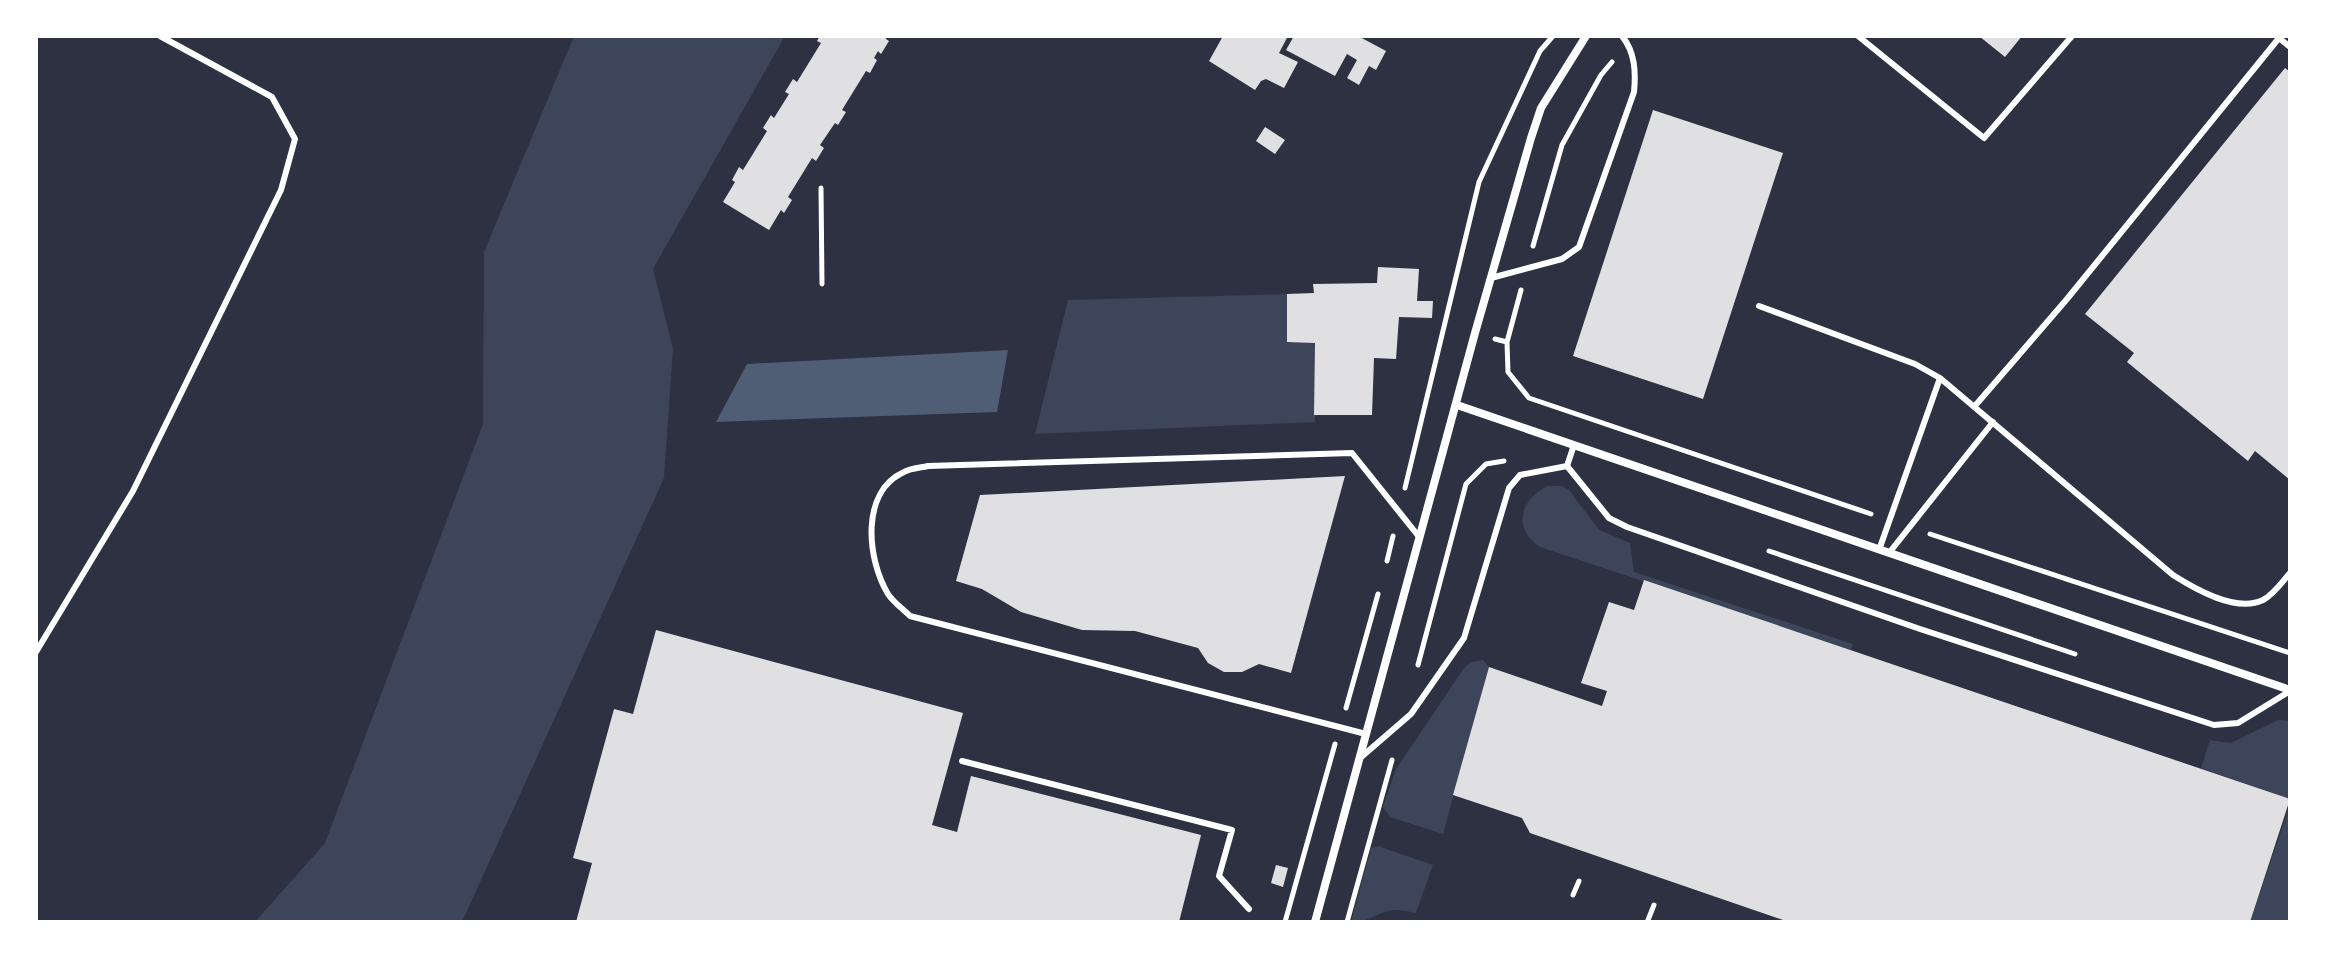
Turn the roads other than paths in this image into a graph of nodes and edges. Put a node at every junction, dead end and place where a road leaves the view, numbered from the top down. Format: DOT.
graph roads {
  1 [pos="160,36"];
  2 [pos="1622,36"];
  3 [pos="1858,36"];
  4 [pos="2072,36"];
  5 [pos="1582,37"];
  6 [pos="2290,47"];
  7 [pos="1491,278"];
  8 [pos="1759,306"];
  9 [pos="1940,378"];
  10 [pos="1457,405"];
  11 [pos="1974,407"];
  12 [pos="1993,422"];
  13 [pos="1574,445"];
  14 [pos="1567,466"];
  15 [pos="1420,538"];
  16 [pos="1884,552"];
  17 [pos="2290,573"];
  18 [pos="36,652"];
  19 [pos="2290,690"];
  20 [pos="1366,734"];
  21 [pos="1359,759"];
  22 [pos="962,761"];
  23 [pos="1249,909"];
  24 [pos="1315,922"];
  1 -- 18 [label="lane"];
  2 -- 7 [label="lane"];
  3 -- 4 [label="lane"];
  5 -- 7 [label="street"];
  6 -- 11 [label="lane"];
  7 -- 10 [label="street"];
  8 -- 9 [label="lane"];
  9 -- 11 [label="lane"];
  9 -- 16 [label="lane"];
  10 -- 13 [label="street"];
  10 -- 15 [label="street"];
  11 -- 12 [label="lane"];
  12 -- 16 [label="lane"];
  12 -- 17 [label="lane"];
  13 -- 14 [label="lane"];
  13 -- 16 [label="street"];
  14 -- 19 [label="lane"];
  14 -- 21 [label="lane"];
  15 -- 20 [label="street"];
  15 -- 20 [label="lane"];
  16 -- 19 [label="street"];
  20 -- 21 [label="street"];
  21 -- 24 [label="street"];
  22 -- 23 [label="lane"];
}
